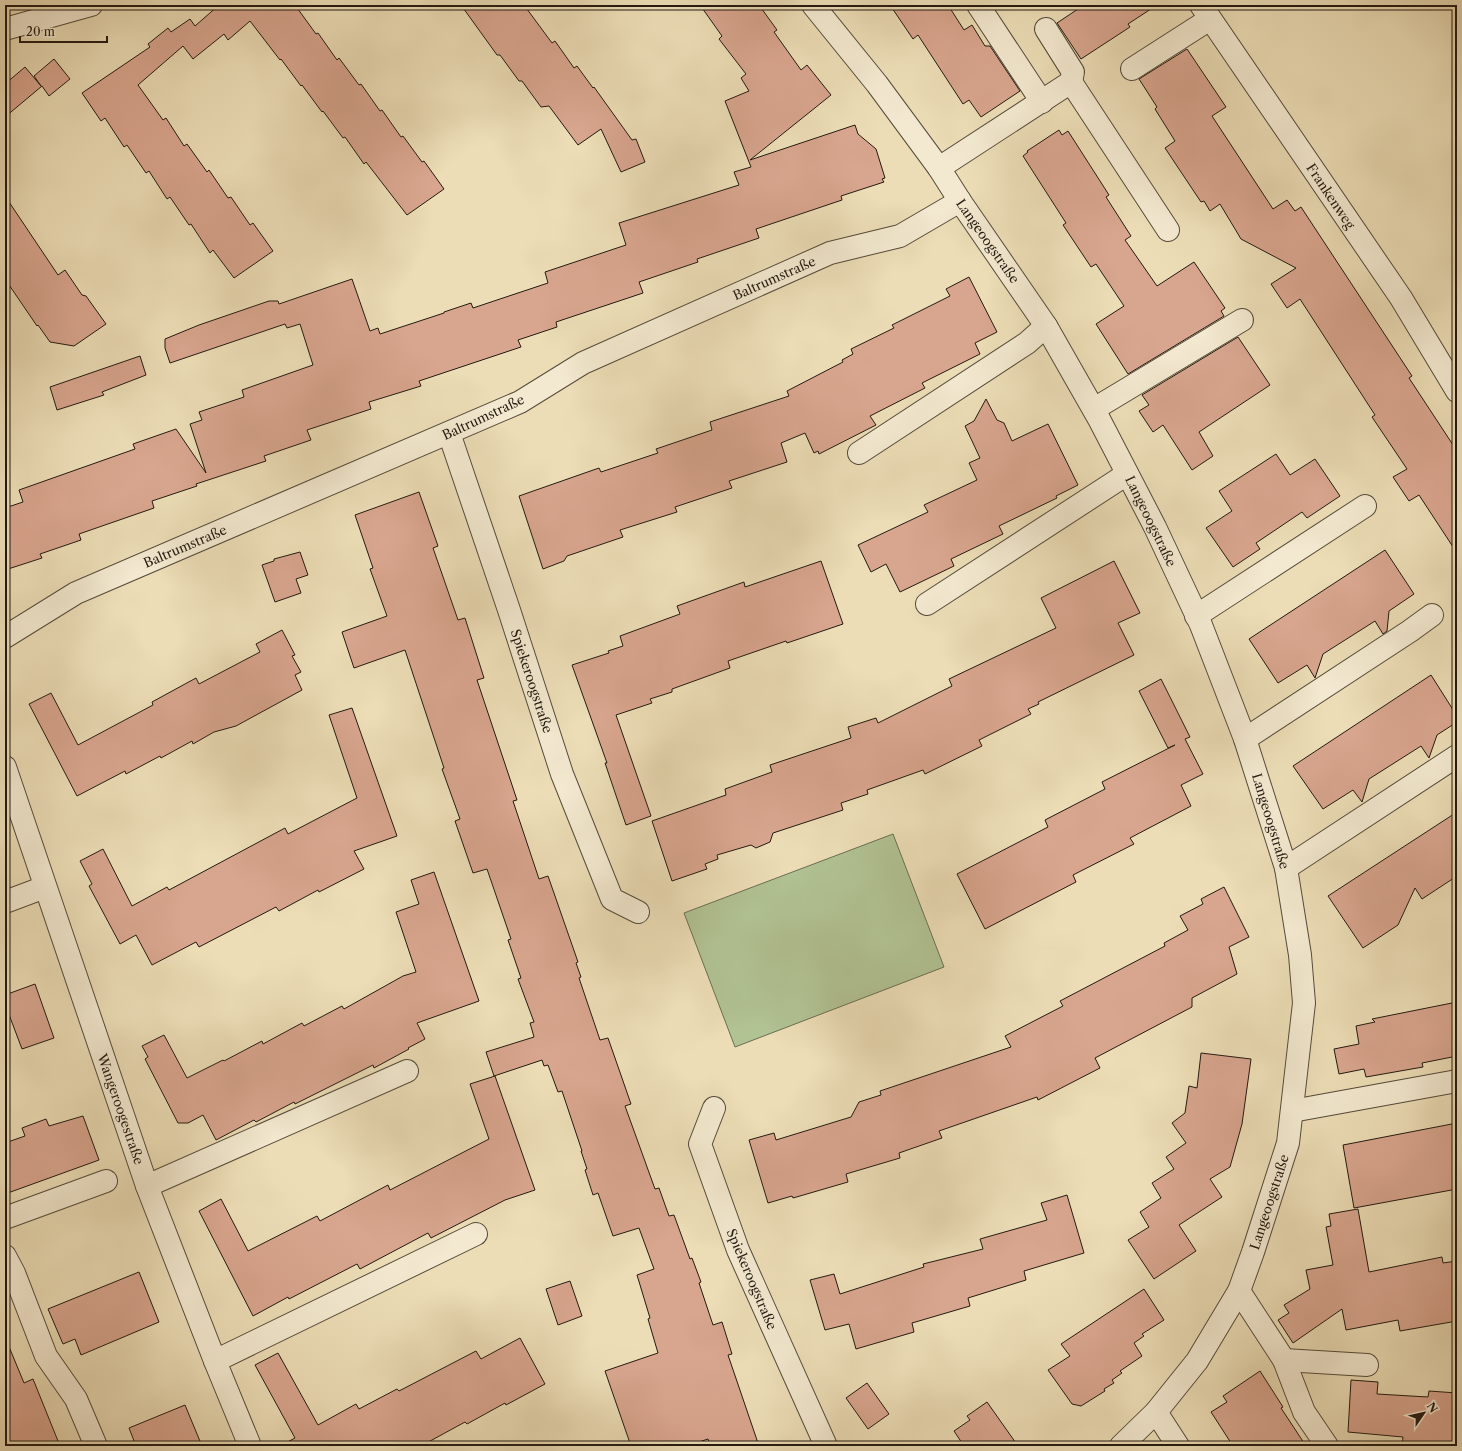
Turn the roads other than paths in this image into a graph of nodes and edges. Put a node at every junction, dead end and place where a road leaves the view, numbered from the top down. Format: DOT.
graph roads {
  1 [pos="91,5"];
  2 [pos="813,5"];
  3 [pos="978,5"];
  4 [pos="55,10"];
  5 [pos="1206,12"];
  6 [pos="5,29"];
  7 [pos="1046,29"];
  8 [pos="1132,69"];
  9 [pos="1072,82"];
  10 [pos="1042,102"];
  11 [pos="939,168"];
  12 [pos="960,201"];
  13 [pos="1168,230"];
  14 [pos="1242,320"];
  15 [pos="1046,326"];
  16 [pos="1457,391"];
  17 [pos="1094,410"];
  18 [pos="449,433"];
  19 [pos="859,453"];
  20 [pos="1128,474"];
  21 [pos="1365,506"];
  22 [pos="927,604"];
  23 [pos="1432,615"];
  24 [pos="1196,616"];
  25 [pos="5,637"];
  26 [pos="1245,739"];
  27 [pos="1457,756"];
  28 [pos="5,767"];
  29 [pos="1286,868"];
  30 [pos="45,887"];
  31 [pos="5,902"];
  32 [pos="638,912"];
  33 [pos="407,1070"];
  34 [pos="1457,1081"];
  35 [pos="714,1108"];
  36 [pos="1292,1111"];
  37 [pos="106,1181"];
  38 [pos="147,1186"];
  39 [pos="5,1218"];
  40 [pos="476,1234"];
  41 [pos="5,1256"];
  42 [pos="1239,1291"];
  43 [pos="1284,1360"];
  44 [pos="215,1361"];
  45 [pos="1367,1365"];
  46 [pos="1156,1412"];
  47 [pos="96,1446"];
  48 [pos="250,1446"];
  49 [pos="826,1446"];
  50 [pos="1121,1446"];
  51 [pos="1178,1446"];
  52 [pos="1327,1446"];
  1 -- 4 [label="street"];
  2 -- 11 [label="street, Langeoogstraße"];
  3 -- 10 [label="street"];
  4 -- 6 [label="street"];
  5 -- 8 [label="street"];
  5 -- 16 [label="street, Frankenweg"];
  7 -- 9 [label="street"];
  9 -- 10 [label="street"];
  9 -- 13 [label="street"];
  10 -- 11 [label="street"];
  11 -- 12 [label="street, Langeoogstraße"];
  12 -- 15 [label="street, Langeoogstraße"];
  12 -- 18 [label="street, Baltrumstraße"];
  14 -- 17 [label="street"];
  15 -- 17 [label="street, Langeoogstraße"];
  15 -- 19 [label="street"];
  17 -- 20 [label="street, Langeoogstraße"];
  18 -- 25 [label="street, Baltrumstraße"];
  18 -- 32 [label="street, Spiekeroogstraße"];
  20 -- 22 [label="street"];
  20 -- 24 [label="street, Langeoogstraße"];
  21 -- 24 [label="street"];
  23 -- 26 [label="street"];
  24 -- 26 [label="street, Langeoogstraße"];
  26 -- 29 [label="street, Langeoogstraße"];
  27 -- 29 [label="street"];
  28 -- 30 [label="street, Wangeroogestraße"];
  29 -- 36 [label="street, Langeoogstraße"];
  30 -- 31 [label="street"];
  30 -- 38 [label="street, Wangeroogestraße"];
  33 -- 38 [label="street"];
  34 -- 36 [label="street"];
  35 -- 49 [label="street, Spiekeroogstraße"];
  36 -- 42 [label="street, Langeoogstraße"];
  37 -- 39 [label="street"];
  38 -- 44 [label="street, Wangeroogestraße"];
  40 -- 44 [label="street"];
  41 -- 47 [label="street"];
  42 -- 43 [label="street"];
  42 -- 46 [label="street, Langeoogstraße"];
  43 -- 45 [label="street"];
  43 -- 52 [label="street"];
  44 -- 48 [label="street, Wangeroogestraße"];
  46 -- 50 [label="street, Langeoogstraße"];
  46 -- 51 [label="street"];
}
